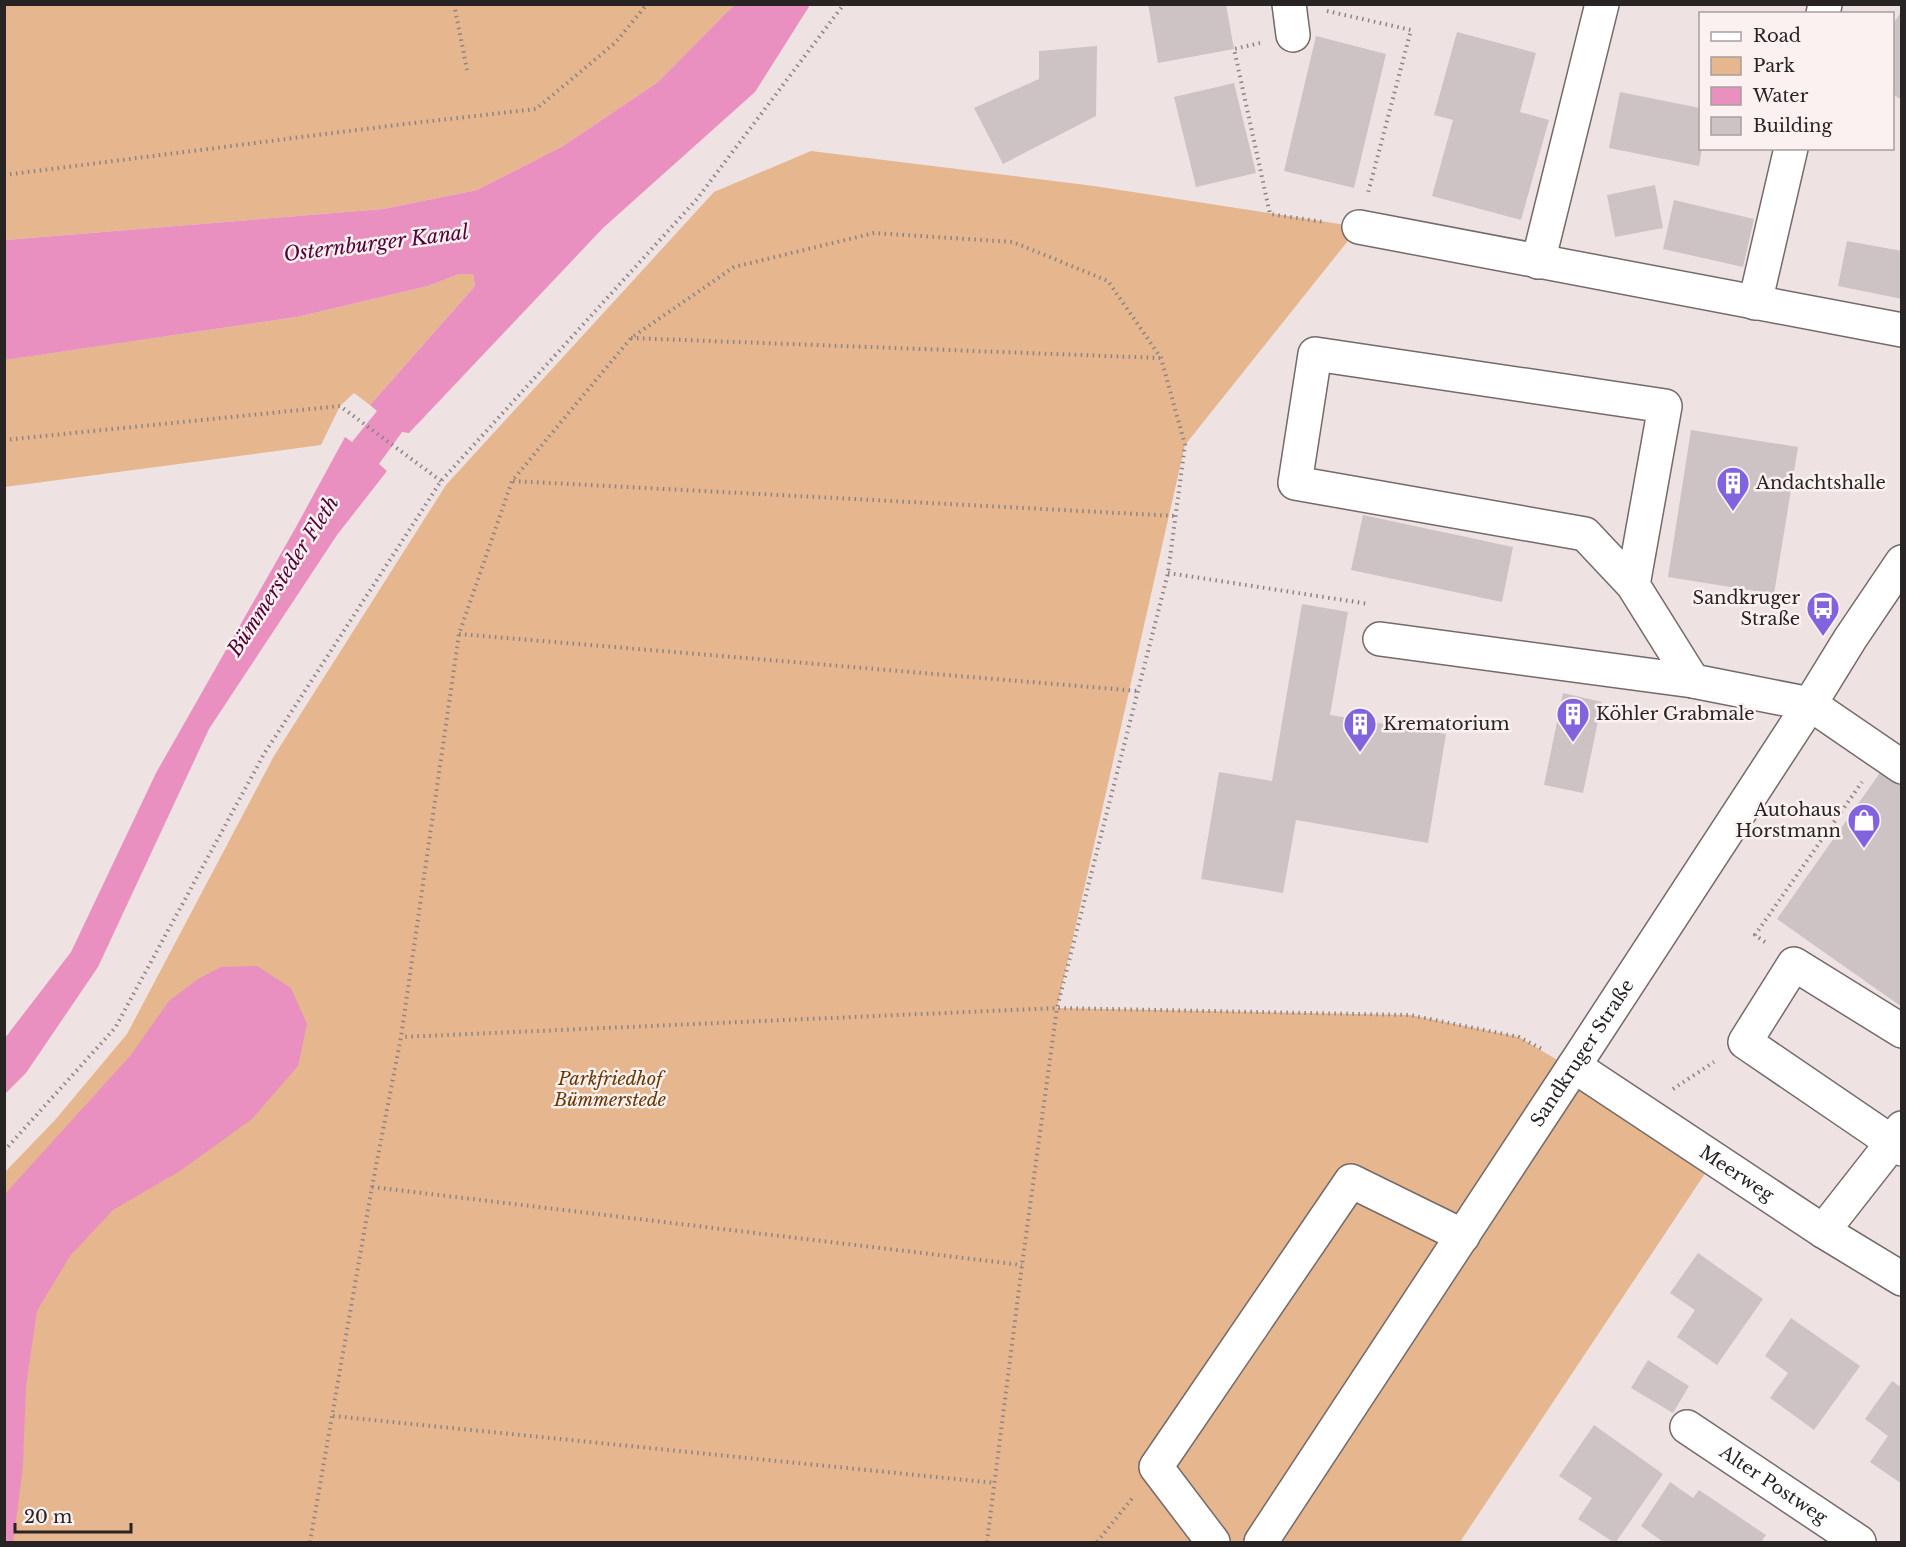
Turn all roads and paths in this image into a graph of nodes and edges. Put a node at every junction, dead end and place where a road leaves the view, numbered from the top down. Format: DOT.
graph roads {
  1 [pos="454,4"];
  2 [pos="646,4"];
  3 [pos="844,4"];
  4 [pos="1602,4"];
  5 [pos="1324,10"];
  6 [pos="1291,20"];
  7 [pos="467,70"];
  8 [pos="1791,150"];
  9 [pos="4,175"];
  10 [pos="1359,227"];
  11 [pos="1538,262"];
  12 [pos="1755,303"];
  13 [pos="1902,330"];
  14 [pos="631,338"];
  15 [pos="1161,358"];
  16 [pos="4,440"];
  17 [pos="512,481"];
  18 [pos="441,482"];
  19 [pos="1176,516"];
  20 [pos="1902,562"];
  21 [pos="1168,573"];
  22 [pos="1633,585"];
  23 [pos="459,634"];
  24 [pos="1380,639"];
  25 [pos="1693,681"];
  26 [pos="1138,691"];
  27 [pos="1810,704"];
  28 [pos="1892,761"];
  29 [pos="1794,964"];
  30 [pos="1056,1008"];
  31 [pos="1902,1030"];
  32 [pos="401,1037"];
  33 [pos="1745,1042"];
  34 [pos="1574,1066"];
  35 [pos="1640,1111"];
  36 [pos="1898,1140"];
  37 [pos="4,1151"];
  38 [pos="372,1187"];
  39 [pos="1823,1231"];
  40 [pos="1462,1236"];
  41 [pos="1022,1265"];
  42 [pos="1902,1279"];
  43 [pos="333,1416"];
  44 [pos="1687,1427"];
  45 [pos="1156,1467"];
  46 [pos="995,1483"];
  47 [pos="310,1542"];
  48 [pos="987,1542"];
  49 [pos="1097,1542"];
  50 [pos="1213,1542"];
  51 [pos="1261,1542"];
  52 [pos="1859,1542"];
  1 -- 7 [label="path"];
  2 -- 9 [label="path"];
  3 -- 18 [label="path"];
  4 -- 11 [label="street"];
  5 -- 10 [label="path"];
  6 -- 10 [label="path"];
  8 -- 12 [label="street"];
  10 -- 11 [label="street"];
  11 -- 12 [label="street"];
  12 -- 13 [label="street"];
  14 -- 15 [label="path"];
  14 -- 15 [label="path"];
  14 -- 17 [label="path"];
  15 -- 19 [label="path"];
  16 -- 18 [label="path"];
  17 -- 19 [label="path"];
  17 -- 23 [label="path"];
  18 -- 37 [label="path"];
  19 -- 21 [label="path"];
  20 -- 27 [label="street, Sandkruger Straße"];
  21 -- 24 [label="path"];
  21 -- 26 [label="path"];
  22 -- 22 [label="street"];
  22 -- 25 [label="street"];
  23 -- 26 [label="path"];
  23 -- 32 [label="path"];
  24 -- 25 [label="street"];
  25 -- 27 [label="street"];
  26 -- 30 [label="path"];
  27 -- 28 [label="street"];
  27 -- 34 [label="street, Sandkruger Straße"];
  28 -- 29 [label="path"];
  29 -- 31 [label="street"];
  29 -- 33 [label="street"];
  30 -- 32 [label="path"];
  30 -- 34 [label="path"];
  30 -- 41 [label="path"];
  32 -- 38 [label="path"];
  33 -- 35 [label="path"];
  33 -- 36 [label="street"];
  34 -- 35 [label="street, Meerweg"];
  34 -- 40 [label="street, Sandkruger Straße"];
  35 -- 39 [label="street, Meerweg"];
  36 -- 39 [label="street"];
  38 -- 41 [label="path"];
  38 -- 43 [label="path"];
  39 -- 42 [label="street, Meerweg"];
  40 -- 45 [label="street"];
  40 -- 51 [label="street, Sandkruger Straße"];
  41 -- 46 [label="path"];
  43 -- 46 [label="path"];
  43 -- 47 [label="path"];
  44 -- 52 [label="street, Alter Postweg"];
  45 -- 49 [label="path"];
  45 -- 50 [label="street"];
  46 -- 48 [label="path"];
}
